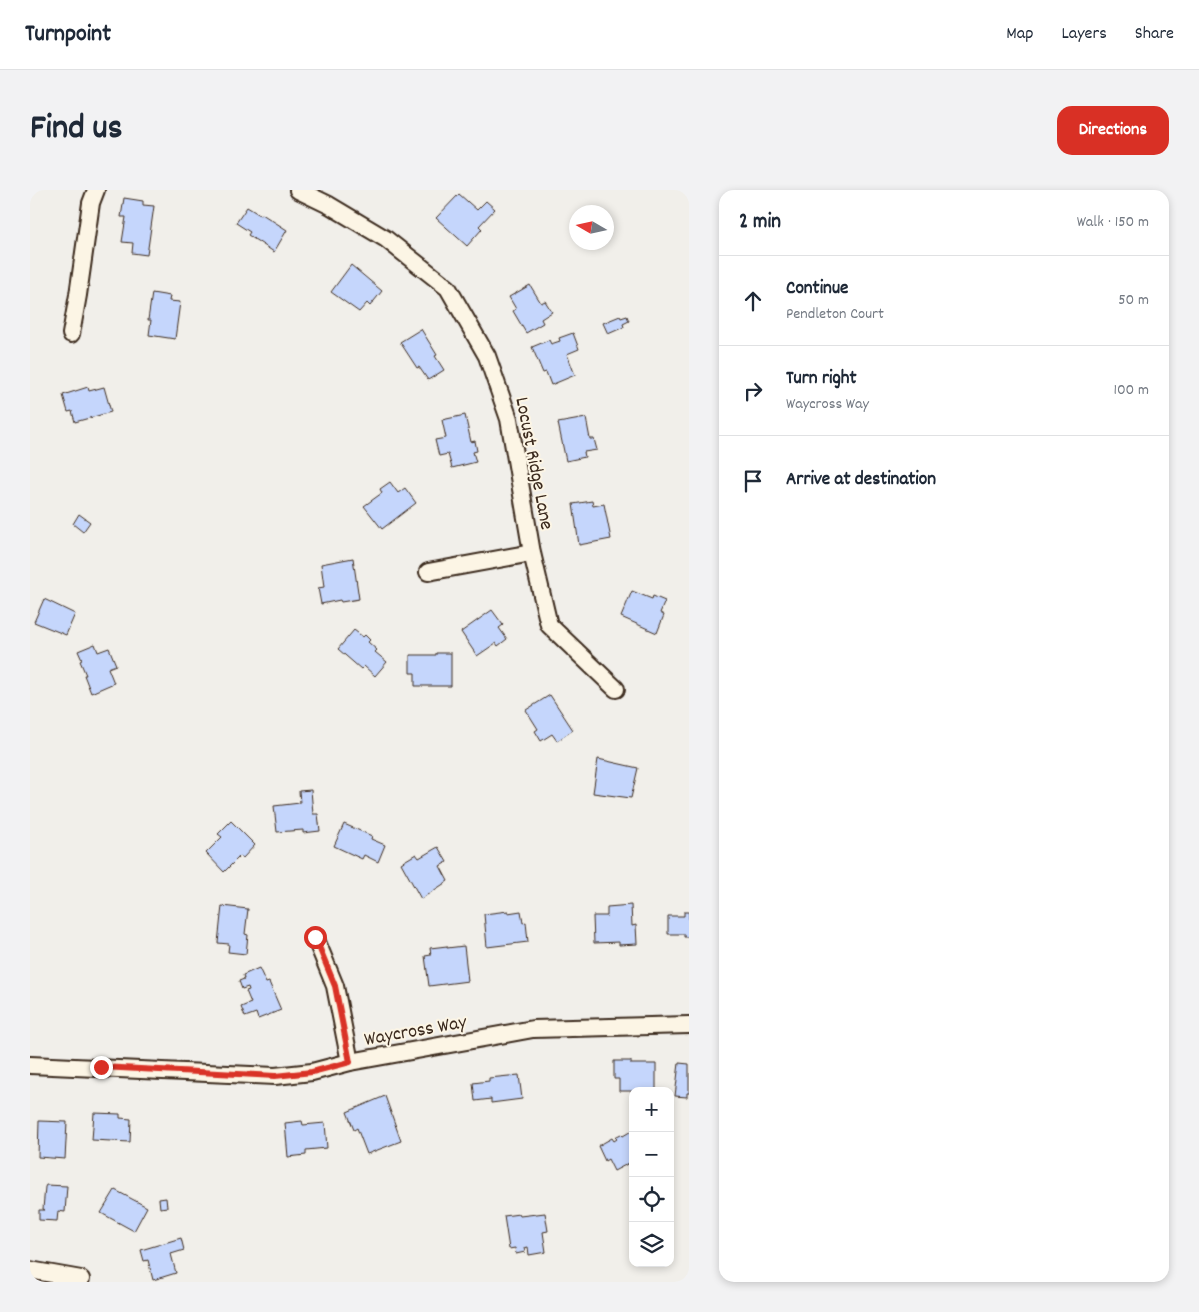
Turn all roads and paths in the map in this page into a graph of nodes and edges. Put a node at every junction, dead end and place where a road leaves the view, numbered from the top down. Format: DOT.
graph roads {
  1 [pos="96,190"];
  2 [pos="298,190"];
  3 [pos="71,334"];
  4 [pos="532,553"];
  5 [pos="428,572"];
  6 [pos="616,689"];
  7 [pos="315,937"];
  8 [pos="689,1025"];
  9 [pos="350,1062"];
  10 [pos="30,1065"];
  11 [pos="30,1270"];
  12 [pos="81,1279"];
  1 -- 3 [label="street"];
  2 -- 4 [label="street, Locust Ridge Lane"];
  4 -- 5 [label="street"];
  4 -- 6 [label="street, Locust Ridge Lane"];
  7 -- 9 [label="street"];
  8 -- 9 [label="street, Waycross Way"];
  9 -- 10 [label="street, Waycross Way"];
  11 -- 12 [label="street"];
}
